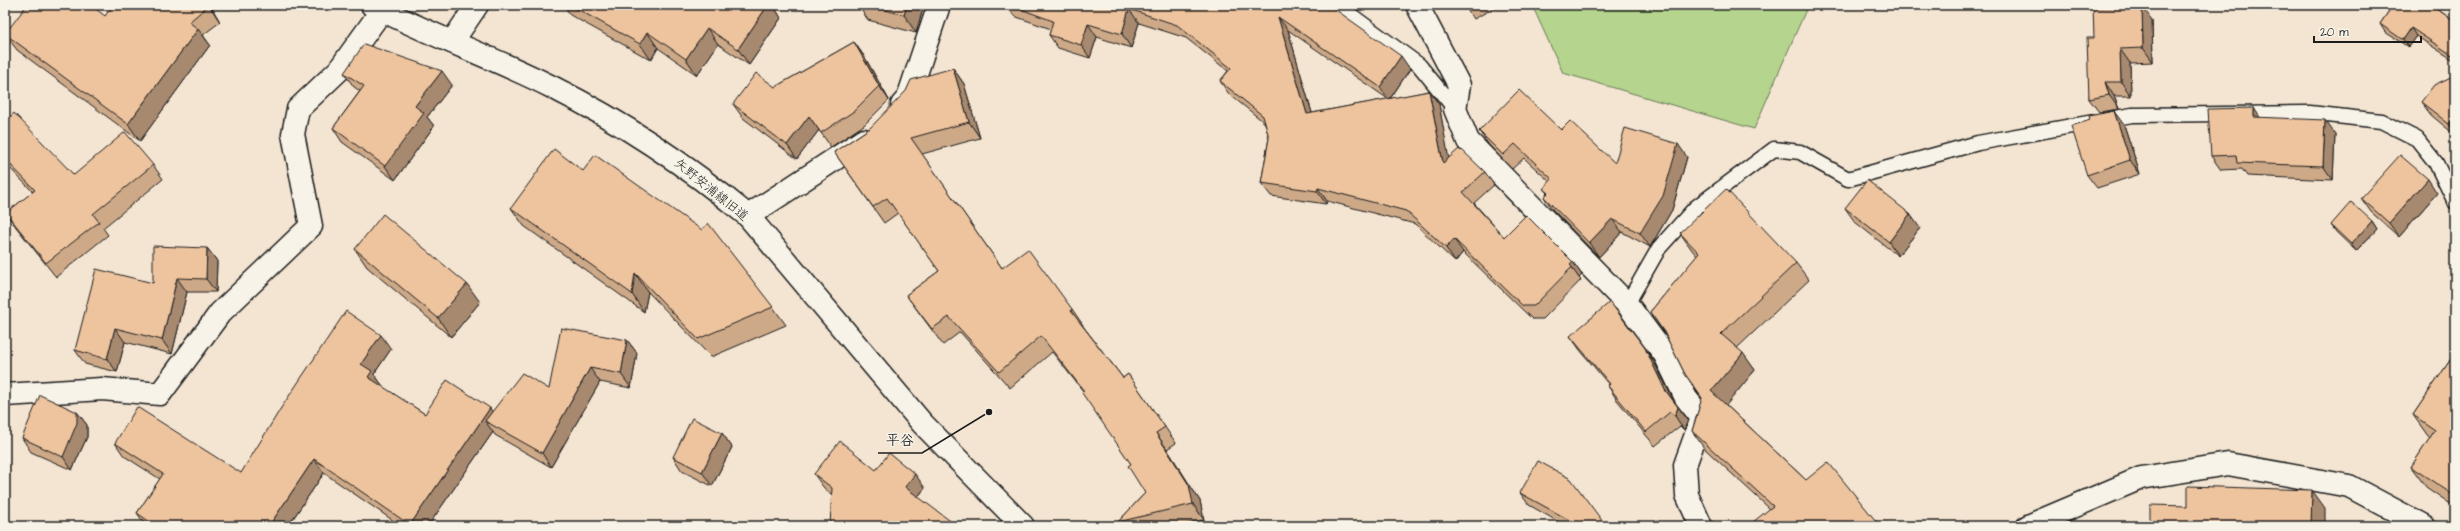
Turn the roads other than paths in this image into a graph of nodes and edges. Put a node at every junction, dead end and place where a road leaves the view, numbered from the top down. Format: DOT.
graph roads {
  1 [pos="477,5"];
  2 [pos="939,5"];
  3 [pos="1337,5"];
  4 [pos="1417,5"];
  5 [pos="377,8"];
  6 [pos="452,42"];
  7 [pos="1455,109"];
  8 [pos="2455,202"];
  9 [pos="748,216"];
  10 [pos="1627,304"];
  11 [pos="5,395"];
  12 [pos="1023,526"];
  13 [pos="1701,526"];
  14 [pos="2028,526"];
  15 [pos="2424,526"];
  1 -- 6 [label="street"];
  2 -- 9 [label="street"];
  3 -- 7 [label="lane"];
  4 -- 7 [label="street"];
  5 -- 6 [label="street, 矢野安浦線旧道"];
  5 -- 11 [label="street"];
  6 -- 9 [label="street, 矢野安浦線旧道"];
  7 -- 10 [label="street"];
  8 -- 10 [label="lane"];
  9 -- 12 [label="street, 矢野安浦線旧道"];
  10 -- 13 [label="street"];
  14 -- 15 [label="street"];
}
